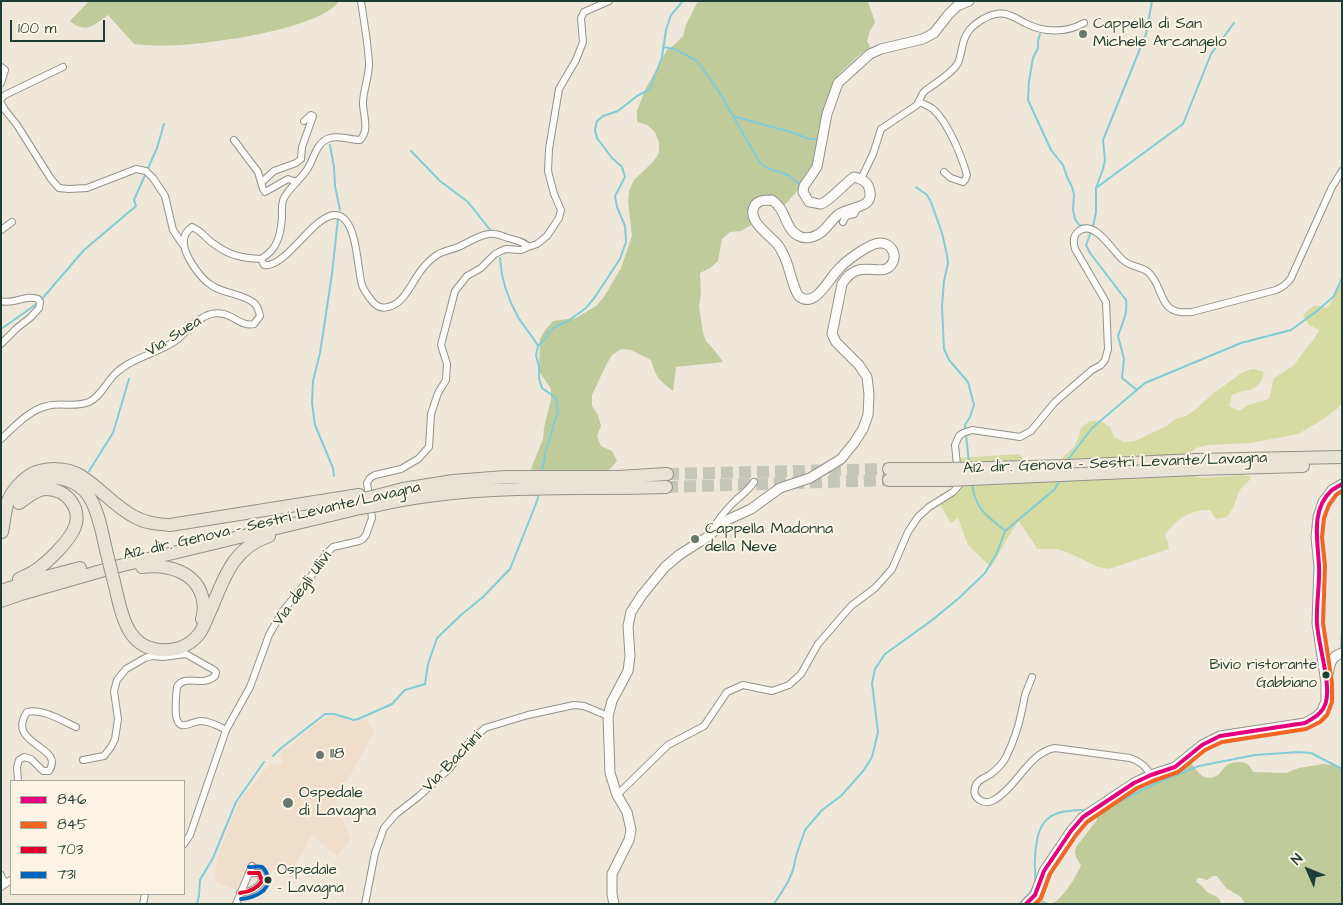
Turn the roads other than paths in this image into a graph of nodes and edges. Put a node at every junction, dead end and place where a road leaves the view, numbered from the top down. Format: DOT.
graph roads {
  1 [pos="361,1"];
  2 [pos="609,1"];
  3 [pos="969,1"];
  4 [pos="1084,23"];
  5 [pos="1,67"];
  6 [pos="63,67"];
  7 [pos="1,83"];
  8 [pos="1,101"];
  9 [pos="919,102"];
  10 [pos="304,121"];
  11 [pos="234,140"];
  12 [pos="1342,171"];
  13 [pos="944,172"];
  14 [pos="861,179"];
  15 [pos="262,182"];
  16 [pos="296,182"];
  17 [pos="858,207"];
  18 [pos="12,222"];
  19 [pos="843,222"];
  20 [pos="1,230"];
  21 [pos="184,246"];
  22 [pos="528,247"];
  23 [pos="261,259"];
  24 [pos="1,301"];
  25 [pos="1,344"];
  26 [pos="1,439"];
  27 [pos="1342,457"];
  28 [pos="1196,464"];
  29 [pos="1342,465"];
  30 [pos="889,474"];
  31 [pos="667,481"];
  32 [pos="754,482"];
  33 [pos="1342,484"];
  34 [pos="359,501"];
  35 [pos="19,503"];
  36 [pos="326,517"];
  37 [pos="2,532"];
  38 [pos="709,536"];
  39 [pos="37,589"];
  40 [pos="1,590"];
  41 [pos="1,601"];
  42 [pos="168,650"];
  43 [pos="1342,653"];
  44 [pos="1032,677"];
  45 [pos="1326,683"];
  46 [pos="608,716"];
  47 [pos="76,727"];
  48 [pos="226,730"];
  49 [pos="83,760"];
  50 [pos="1151,775"];
  51 [pos="18,780"];
  52 [pos="617,795"];
  53 [pos="185,842"];
  54 [pos="252,866"];
  55 [pos="249,873"];
  56 [pos="1,876"];
  57 [pos="9,881"];
  58 [pos="1,887"];
  59 [pos="240,893"];
  60 [pos="236,904"];
  61 [pos="364,904"];
  62 [pos="614,904"];
  63 [pos="1026,904"];
  1 -- 16 [label="street"];
  2 -- 22 [label="street"];
  3 -- 14 [label="street"];
  4 -- 9 [label="street"];
  5 -- 7 [label="street"];
  6 -- 8 [label="street"];
  8 -- 21 [label="street"];
  9 -- 13 [label="street"];
  9 -- 14 [label="street"];
  10 -- 15 [label="street"];
  11 -- 15 [label="street"];
  12 -- 52 [label="street"];
  14 -- 17 [label="street"];
  15 -- 16 [label="street"];
  16 -- 23 [label="street"];
  17 -- 19 [label="street"];
  17 -- 38 [label="street"];
  18 -- 20 [label="street"];
  21 -- 23 [label="street"];
  21 -- 26 [label="street, Via Suea"];
  22 -- 23 [label="street"];
  22 -- 48 [label="street, Via degli Ulivi"];
  24 -- 25 [label="street"];
  27 -- 28 [label="highway, A12 dir. Genova - Sestri Levante/Lavagna"];
  28 -- 29 [label="highway"];
  28 -- 30 [label="highway, A12 dir. Genova - Sestri Levante/Lavagna, bridge"];
  31 -- 34 [label="highway, A12 dir. Genova - Sestri Levante/Lavagna, bridge"];
  32 -- 38 [label="street"];
  33 -- 45 [label="street"];
  34 -- 36 [label="highway"];
  34 -- 37 [label="highway"];
  34 -- 40 [label="highway, A12 dir. Genova - Sestri Levante/Lavagna"];
  35 -- 37 [label="highway"];
  35 -- 40 [label="highway"];
  35 -- 42 [label="highway, bridge"];
  36 -- 39 [label="highway"];
  36 -- 42 [label="highway"];
  38 -- 46 [label="street"];
  39 -- 41 [label="highway"];
  39 -- 42 [label="highway"];
  43 -- 45 [label="street"];
  44 -- 50 [label="street"];
  45 -- 50 [label="street"];
  46 -- 52 [label="street"];
  46 -- 61 [label="street, Via Bachini"];
  47 -- 51 [label="street"];
  48 -- 49 [label="street"];
  48 -- 53 [label="street, Via degli Ulivi"];
  50 -- 63 [label="street"];
  52 -- 62 [label="street"];
  54 -- 55 [label="street"];
  55 -- 59 [label="street"];
  55 -- 59 [label="street"];
  56 -- 57 [label="street"];
  57 -- 58 [label="street"];
  59 -- 60 [label="street"];
}
